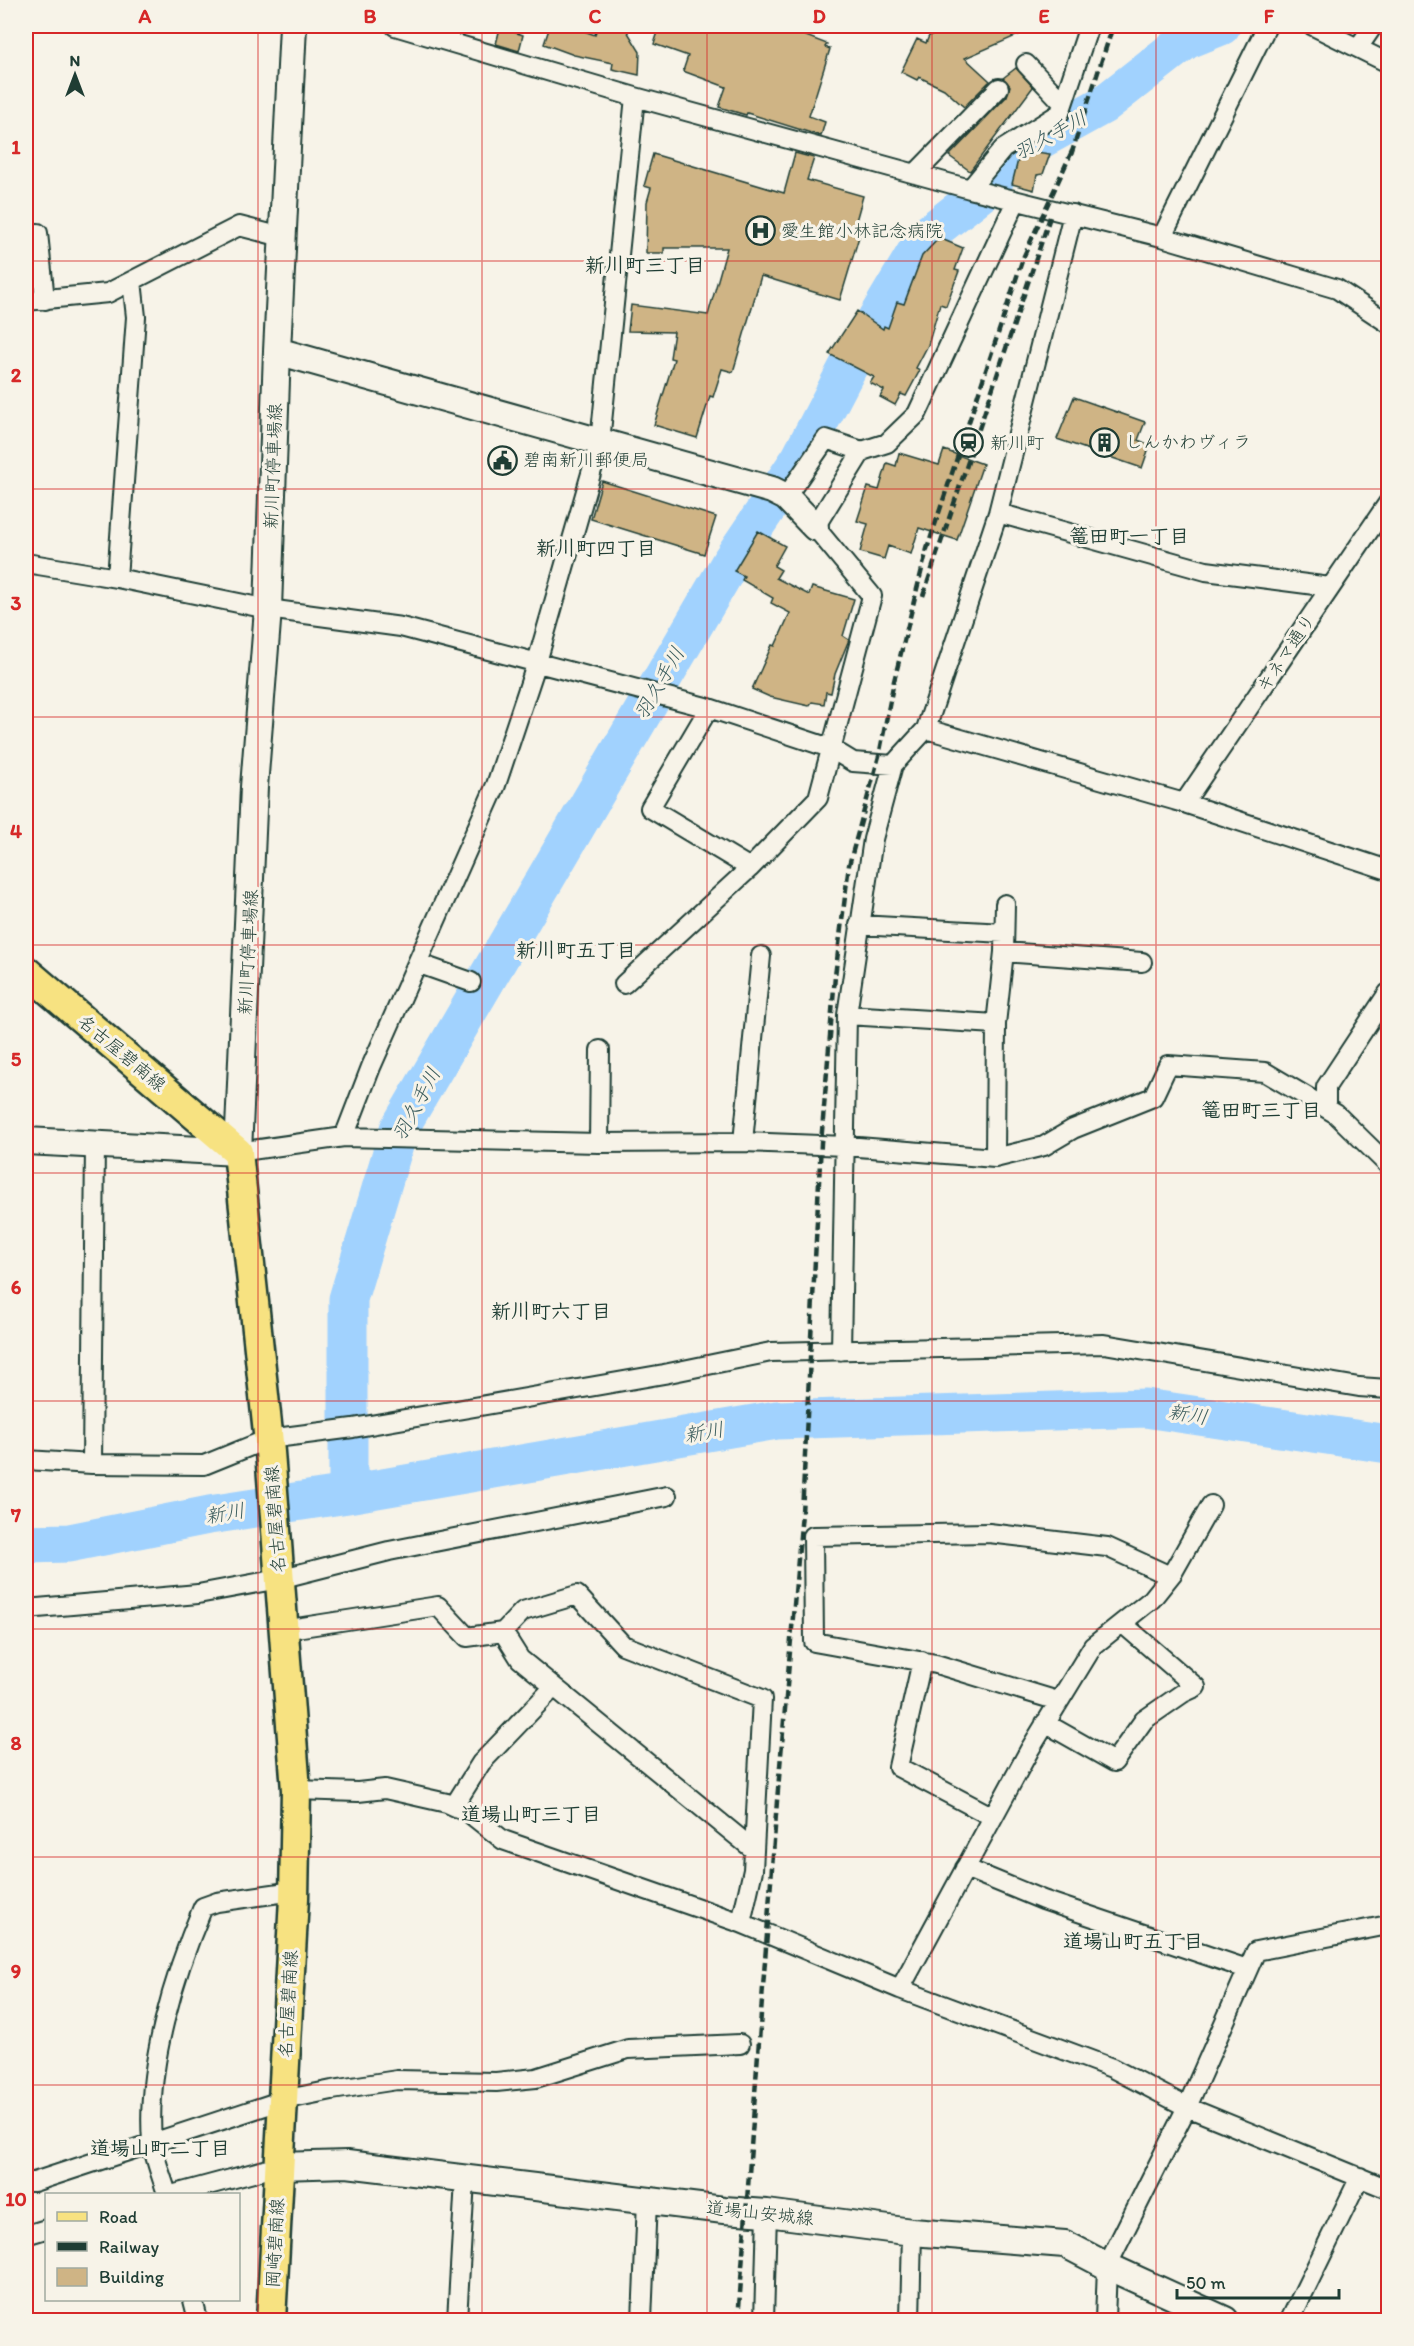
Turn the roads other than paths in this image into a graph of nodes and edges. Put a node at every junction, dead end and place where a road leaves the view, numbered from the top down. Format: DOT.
graph roads {
  1 [pos="293,26"];
  2 [pos="394,26"];
  3 [pos="1089,26"];
  4 [pos="1267,26"];
  5 [pos="1313,26"];
  6 [pos="1373,26"];
  7 [pos="1358,48"];
  8 [pos="1389,63"];
  9 [pos="1026,64"];
  10 [pos="999,88"];
  11 [pos="635,96"];
  12 [pos="1063,103"];
  13 [pos="915,174"];
  14 [pos="970,189"];
  15 [pos="1016,201"];
  16 [pos="1073,214"];
  17 [pos="38,233"];
  18 [pos="282,237"];
  19 [pos="1162,237"];
  20 [pos="132,281"];
  21 [pos="45,300"];
  22 [pos="26,301"];
  23 [pos="1389,324"];
  24 [pos="277,351"];
  25 [pos="600,442"];
  26 [pos="862,451"];
  27 [pos="786,497"];
  28 [pos="1389,503"];
  29 [pos="998,513"];
  30 [pos="815,527"];
  31 [pos="26,563"];
  32 [pos="117,578"];
  33 [pos="1330,587"];
  34 [pos="268,609"];
  35 [pos="537,663"];
  36 [pos="709,708"];
  37 [pos="926,729"];
  38 [pos="830,748"];
  39 [pos="893,765"];
  40 [pos="1184,803"];
  41 [pos="750,868"];
  42 [pos="1389,870"];
  43 [pos="1005,904"];
  44 [pos="859,925"];
  45 [pos="1004,933"];
  46 [pos="1004,952"];
  47 [pos="761,956"];
  48 [pos="1142,962"];
  49 [pos="417,963"];
  50 [pos="26,971"];
  51 [pos="471,982"];
  52 [pos="624,984"];
  53 [pos="1389,993"];
  54 [pos="847,1015"];
  55 [pos="996,1024"];
  56 [pos="600,1050"];
  57 [pos="1326,1108"];
  58 [pos="344,1137"];
  59 [pos="26,1141"];
  60 [pos="743,1142"];
  61 [pos="95,1143"];
  62 [pos="599,1143"];
  63 [pos="846,1146"];
  64 [pos="238,1152"];
  65 [pos="995,1158"];
  66 [pos="1389,1165"];
  67 [pos="842,1351"];
  68 [pos="1389,1389"];
  69 [pos="269,1446"];
  70 [pos="26,1460"];
  71 [pos="92,1464"];
  72 [pos="667,1496"];
  73 [pos="1211,1505"];
  74 [pos="278,1573"];
  75 [pos="1170,1576"];
  76 [pos="26,1609"];
  77 [pos="1122,1623"];
  78 [pos="283,1630"];
  79 [pos="503,1632"];
  80 [pos="922,1661"];
  81 [pos="554,1687"];
  82 [pos="1058,1701"];
  83 [pos="1045,1723"];
  84 [pos="296,1790"];
  85 [pos="454,1806"];
  86 [pos="993,1817"];
  87 [pos="754,1850"];
  88 [pos="965,1868"];
  89 [pos="294,1891"];
  90 [pos="741,1923"];
  91 [pos="1389,1925"];
  92 [pos="1247,1969"];
  93 [pos="900,1989"];
  94 [pos="740,2044"];
  95 [pos="283,2100"];
  96 [pos="1187,2106"];
  97 [pos="152,2142"];
  98 [pos="279,2166"];
  99 [pos="1360,2177"];
  100 [pos="465,2180"];
  101 [pos="26,2182"];
  102 [pos="1389,2189"];
  103 [pos="166,2193"];
  104 [pos="179,2193"];
  105 [pos="647,2201"];
  106 [pos="767,2213"];
  107 [pos="45,2229"];
  108 [pos="912,2232"];
  109 [pos="26,2235"];
  110 [pos="1107,2266"];
  111 [pos="193,2301"];
  112 [pos="198,2320"];
  113 [pos="271,2320"];
  114 [pos="457,2320"];
  115 [pos="642,2320"];
  116 [pos="764,2320"];
  117 [pos="910,2320"];
  118 [pos="1106,2320"];
  119 [pos="1226,2320"];
  120 [pos="1290,2320"];
  1 -- 18 [label="main road, 新川町停車場線"];
  2 -- 11 [label="street"];
  3 -- 12 [label="street"];
  4 -- 19 [label="street"];
  5 -- 7 [label="street"];
  6 -- 7 [label="street"];
  7 -- 8 [label="street"];
  9 -- 12 [label="street"];
  10 -- 13 [label="street"];
  11 -- 13 [label="street"];
  11 -- 25 [label="street"];
  12 -- 14 [label="street"];
  13 -- 14 [label="street"];
  14 -- 15 [label="street"];
  15 -- 16 [label="street"];
  15 -- 26 [label="street"];
  16 -- 19 [label="street"];
  16 -- 29 [label="street"];
  17 -- 21 [label="street"];
  18 -- 20 [label="street"];
  18 -- 24 [label="main road, 新川町停車場線"];
  19 -- 23 [label="street"];
  20 -- 21 [label="street"];
  20 -- 32 [label="street"];
  21 -- 22 [label="street"];
  24 -- 25 [label="main road"];
  24 -- 34 [label="main road, 新川町停車場線"];
  25 -- 27 [label="main road"];
  25 -- 35 [label="street"];
  26 -- 27 [label="street"];
  26 -- 30 [label="street"];
  27 -- 30 [label="main road"];
  28 -- 33 [label="street, キネマ通り"];
  29 -- 33 [label="street"];
  29 -- 37 [label="street"];
  30 -- 38 [label="street"];
  31 -- 32 [label="street"];
  32 -- 34 [label="street"];
  33 -- 40 [label="street, キネマ通り"];
  34 -- 35 [label="street"];
  34 -- 64 [label="main road, 新川町停車場線"];
  35 -- 36 [label="street"];
  35 -- 49 [label="street"];
  36 -- 38 [label="street"];
  36 -- 41 [label="street"];
  37 -- 39 [label="street"];
  37 -- 40 [label="street"];
  38 -- 39 [label="street"];
  38 -- 41 [label="street"];
  39 -- 44 [label="street"];
  40 -- 42 [label="street"];
  41 -- 52 [label="street"];
  43 -- 45 [label="street"];
  44 -- 45 [label="street"];
  44 -- 54 [label="street"];
  45 -- 46 [label="street"];
  46 -- 48 [label="street"];
  46 -- 55 [label="street"];
  47 -- 60 [label="street"];
  49 -- 51 [label="street"];
  49 -- 58 [label="street"];
  50 -- 64 [label="main road, 名古屋碧南線"];
  53 -- 57 [label="street"];
  54 -- 55 [label="street"];
  54 -- 63 [label="street"];
  55 -- 65 [label="street"];
  56 -- 62 [label="street"];
  57 -- 65 [label="street"];
  57 -- 66 [label="street"];
  58 -- 62 [label="street"];
  58 -- 64 [label="street"];
  59 -- 61 [label="main road"];
  60 -- 62 [label="street"];
  60 -- 63 [label="street"];
  61 -- 64 [label="main road"];
  61 -- 71 [label="street"];
  63 -- 65 [label="street"];
  63 -- 67 [label="street"];
  64 -- 69 [label="main road, 名古屋碧南線"];
  67 -- 68 [label="street"];
  67 -- 69 [label="street"];
  69 -- 71 [label="street"];
  69 -- 74 [label="main road, 名古屋碧南線"];
  70 -- 71 [label="street"];
  72 -- 74 [label="street"];
  73 -- 75 [label="street"];
  74 -- 76 [label="street"];
  74 -- 78 [label="main road, 名古屋碧南線"];
  75 -- 77 [label="street"];
  75 -- 80 [label="street"];
  77 -- 82 [label="street"];
  77 -- 83 [label="street"];
  78 -- 79 [label="street"];
  78 -- 84 [label="main road, 名古屋碧南線"];
  79 -- 81 [label="street"];
  79 -- 87 [label="street"];
  80 -- 82 [label="street"];
  80 -- 86 [label="street"];
  81 -- 85 [label="street"];
  81 -- 87 [label="street"];
  82 -- 83 [label="street"];
  83 -- 86 [label="street"];
  84 -- 85 [label="street"];
  84 -- 89 [label="main road, 名古屋碧南線"];
  85 -- 90 [label="street"];
  86 -- 88 [label="street"];
  87 -- 90 [label="street"];
  88 -- 92 [label="street"];
  88 -- 93 [label="street"];
  89 -- 95 [label="main road, 名古屋碧南線"];
  89 -- 97 [label="street"];
  90 -- 93 [label="street"];
  91 -- 92 [label="street"];
  92 -- 96 [label="street"];
  93 -- 96 [label="street"];
  94 -- 95 [label="street"];
  95 -- 97 [label="street"];
  95 -- 98 [label="main road, 名古屋碧南線"];
  96 -- 99 [label="street"];
  96 -- 110 [label="street"];
  97 -- 101 [label="street"];
  97 -- 103 [label="street"];
  98 -- 100 [label="main road, 道場山安城線"];
  98 -- 104 [label="street"];
  98 -- 113 [label="main road, 岡崎碧南線"];
  99 -- 102 [label="street"];
  99 -- 120 [label="street"];
  100 -- 105 [label="main road, 道場山安城線"];
  100 -- 114 [label="street"];
  105 -- 106 [label="main road, 道場山安城線"];
  105 -- 115 [label="street"];
  106 -- 108 [label="main road, 道場山安城線"];
  106 -- 116 [label="street"];
  107 -- 109 [label="street"];
  108 -- 110 [label="main road, 道場山安城線"];
  108 -- 117 [label="street"];
  110 -- 118 [label="street"];
  110 -- 119 [label="main road, 道場山安城線"];
  111 -- 112 [label="street"];
}
